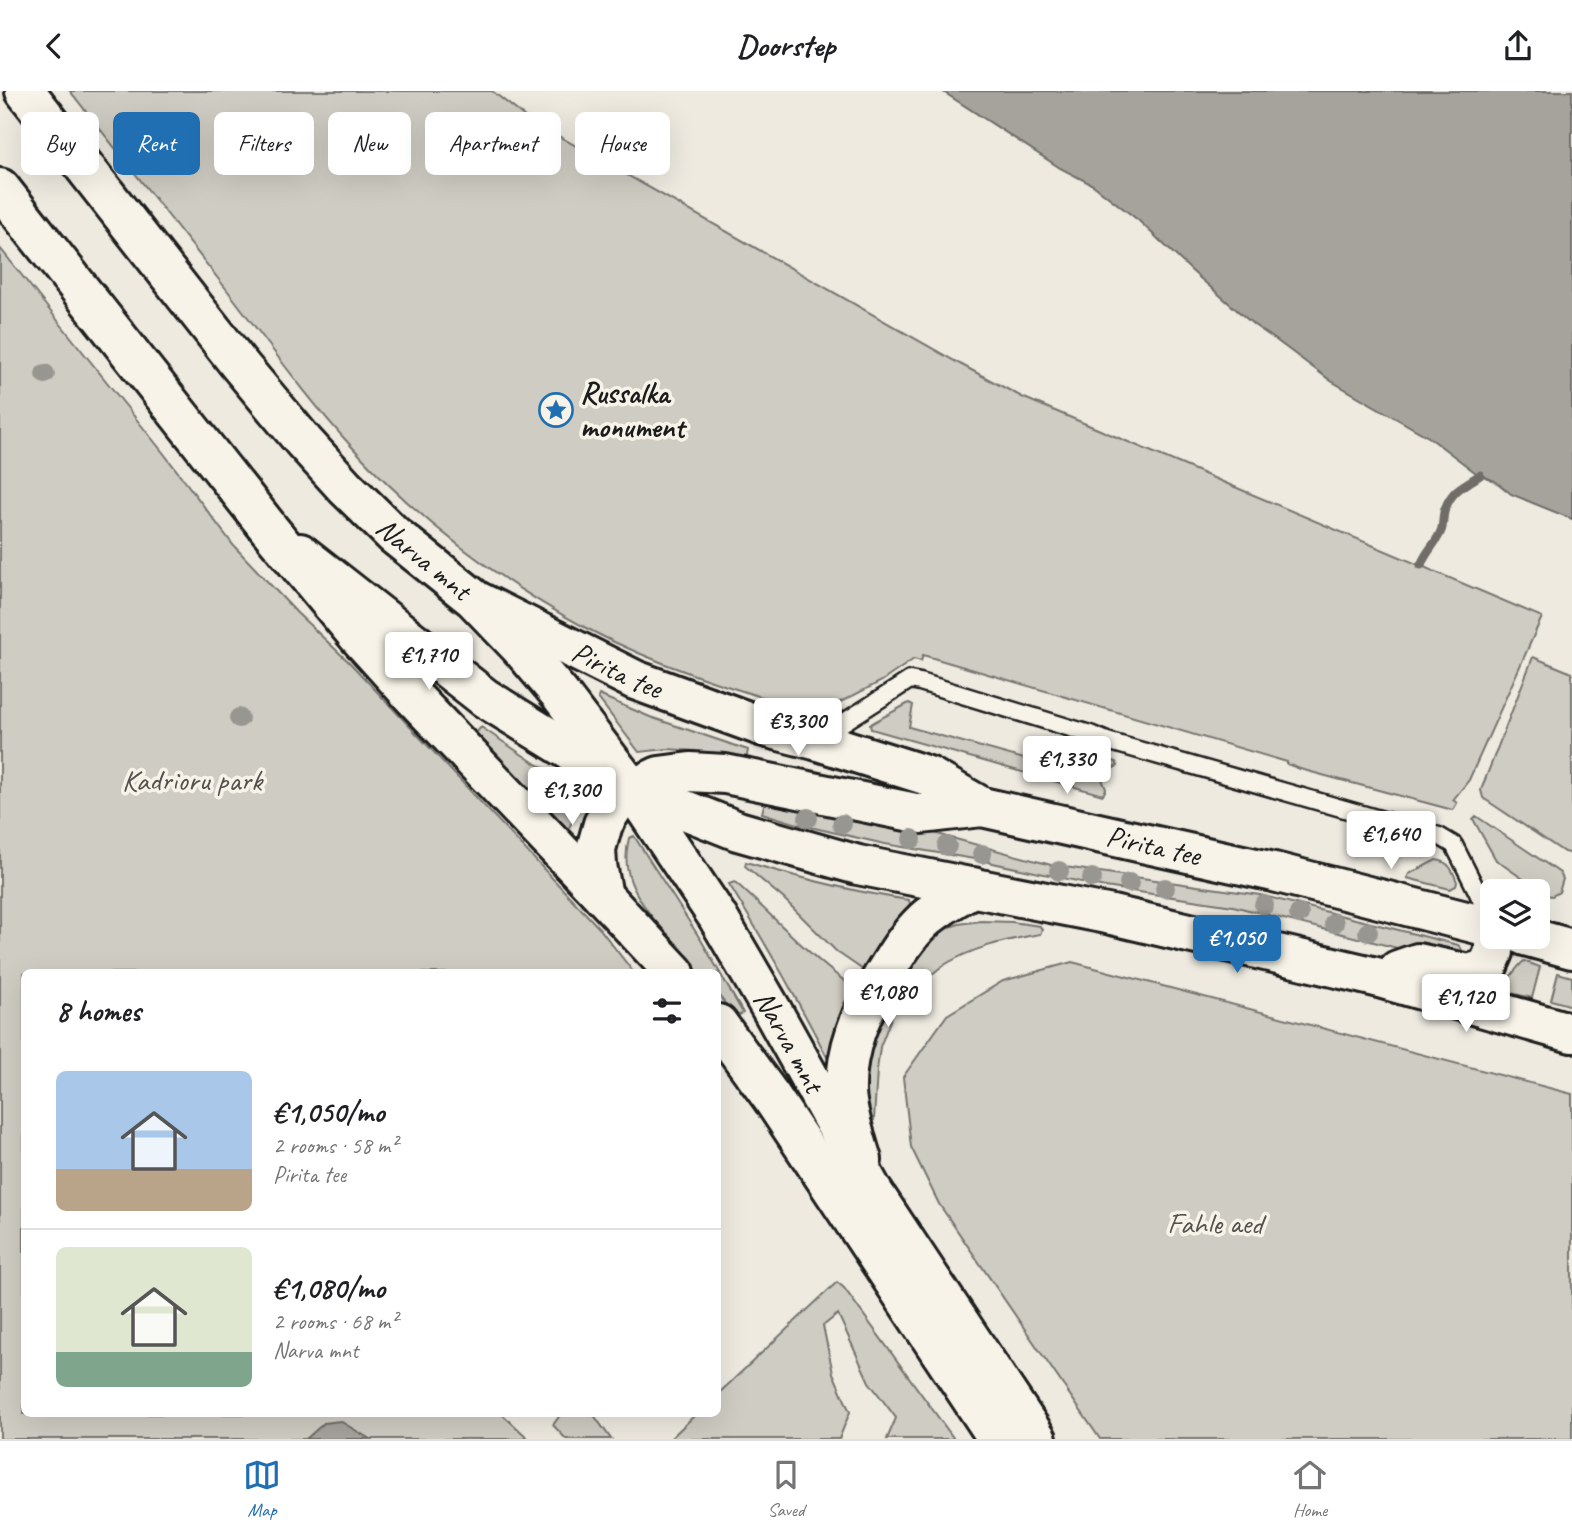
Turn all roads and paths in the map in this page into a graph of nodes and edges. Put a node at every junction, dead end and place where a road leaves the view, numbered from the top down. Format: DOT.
graph roads {
  1 [pos="25,91"];
  2 [pos="0,188"];
  3 [pos="271,530"];
  4 [pos="474,599"];
  5 [pos="815,740"];
  6 [pos="632,789"];
  7 [pos="982,807"];
  8 [pos="973,887"];
  9 [pos="603,896"];
  10 [pos="1480,898"];
  11 [pos="1480,924"];
  12 [pos="1550,943"];
  13 [pos="1494,949"];
  14 [pos="1572,949"];
  15 [pos="671,969"];
  16 [pos="1376,977"];
  17 [pos="721,1028"];
  18 [pos="1572,1033"];
  19 [pos="873,1192"];
  20 [pos="998,1439"];
  21 [pos="1037,1439"];
  1 -- 4 [label="main road, Narva mnt"];
  2 -- 3 [label="main road"];
  3 -- 6 [label="main road"];
  3 -- 9 [label="main road"];
  4 -- 5 [label="main road, Pirita tee"];
  4 -- 6 [label="main road, Narva mnt"];
  5 -- 7 [label="main road, Pirita tee"];
  5 -- 10 [label="lane"];
  6 -- 7 [label="main road"];
  6 -- 8 [label="main road"];
  6 -- 9 [label="main road"];
  6 -- 19 [label="main road, Narva mnt"];
  7 -- 11 [label="main road, Pirita tee"];
  8 -- 16 [label="main road"];
  8 -- 19 [label="main road"];
  9 -- 15 [label="main road"];
  12 -- 14 [label="main road"];
  13 -- 16 [label="main road"];
  16 -- 18 [label="main road"];
  17 -- 20 [label="main road, Narva mnt"];
  19 -- 21 [label="main road, Narva mnt"];
}
